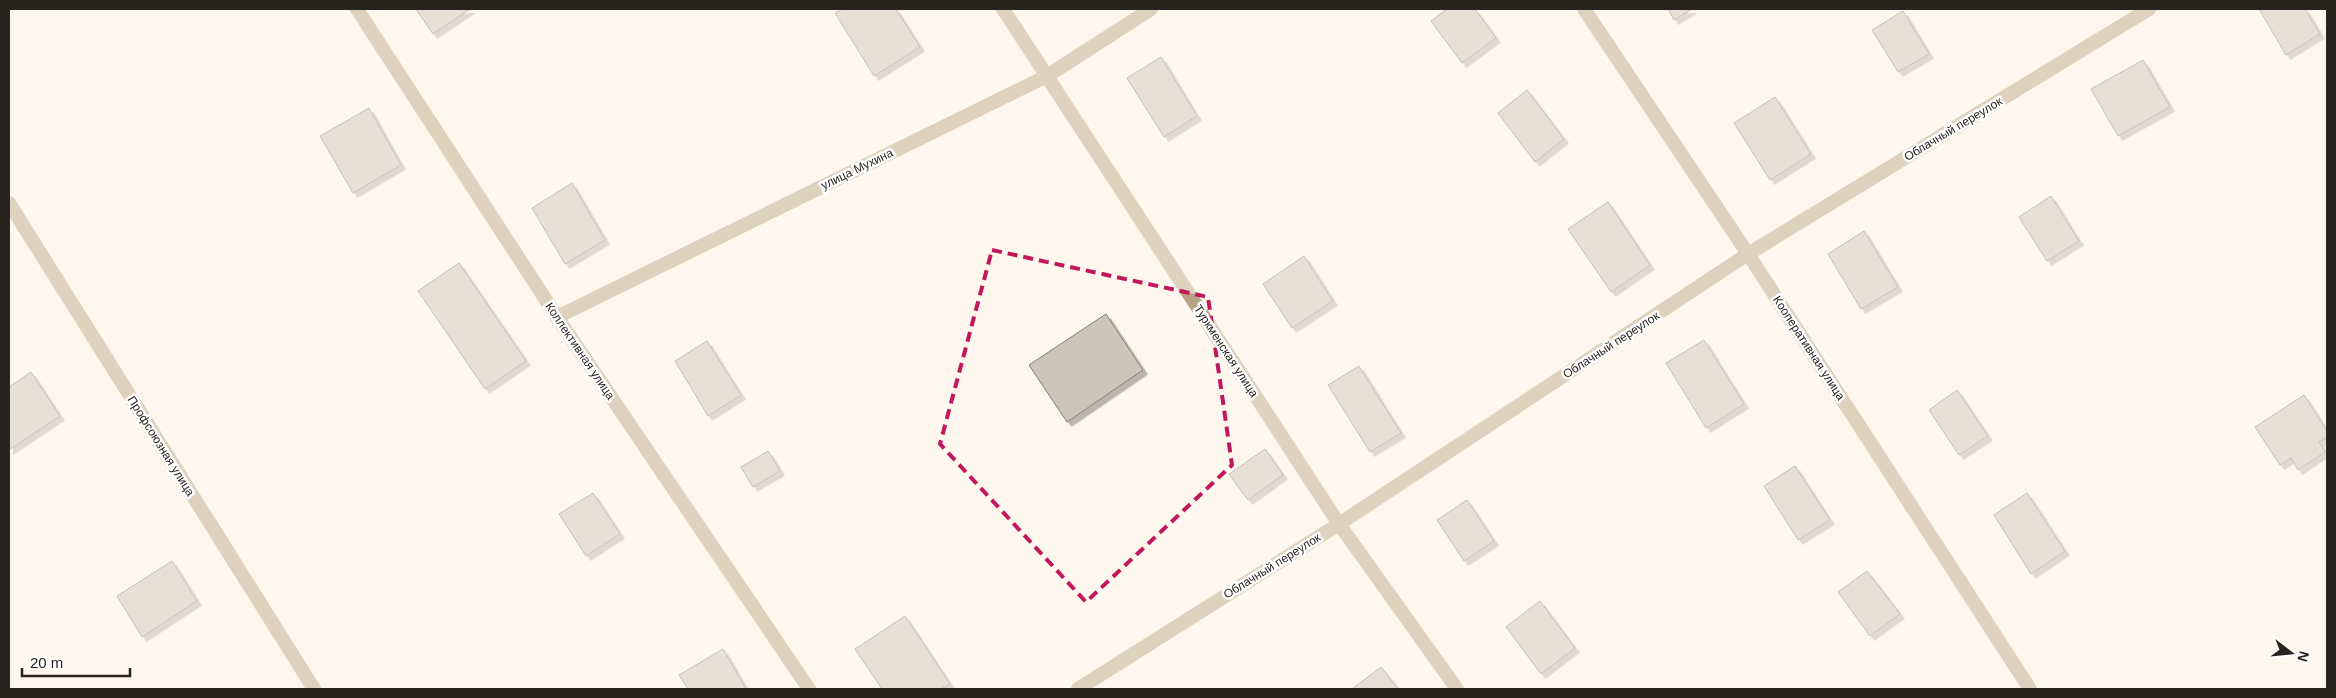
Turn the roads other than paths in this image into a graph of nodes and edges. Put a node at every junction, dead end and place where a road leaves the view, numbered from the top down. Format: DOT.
graph roads {
  1 [pos="357,9"];
  2 [pos="1003,9"];
  3 [pos="1151,9"];
  4 [pos="1584,9"];
  5 [pos="2149,9"];
  6 [pos="1047,76"];
  7 [pos="9,203"];
  8 [pos="1748,254"];
  9 [pos="557,317"];
  10 [pos="1338,524"];
  11 [pos="314,689"];
  12 [pos="809,689"];
  13 [pos="1078,689"];
  14 [pos="1457,689"];
  15 [pos="2030,689"];
  1 -- 9 [label="street, Коллективная улица"];
  2 -- 6 [label="street, Туркменская улица"];
  3 -- 6 [label="street, улица Мухина"];
  4 -- 8 [label="street, Кооперативная улица"];
  5 -- 8 [label="street, Облачный переулок"];
  6 -- 9 [label="street, улица Мухина"];
  6 -- 10 [label="street, Туркменская улица"];
  7 -- 11 [label="street, Профсоюзная улица"];
  8 -- 10 [label="street, Облачный переулок"];
  8 -- 15 [label="street, Кооперативная улица"];
  9 -- 12 [label="street, Коллективная улица"];
  10 -- 13 [label="street, Облачный переулок"];
  10 -- 14 [label="street, Туркменская улица"];
}
